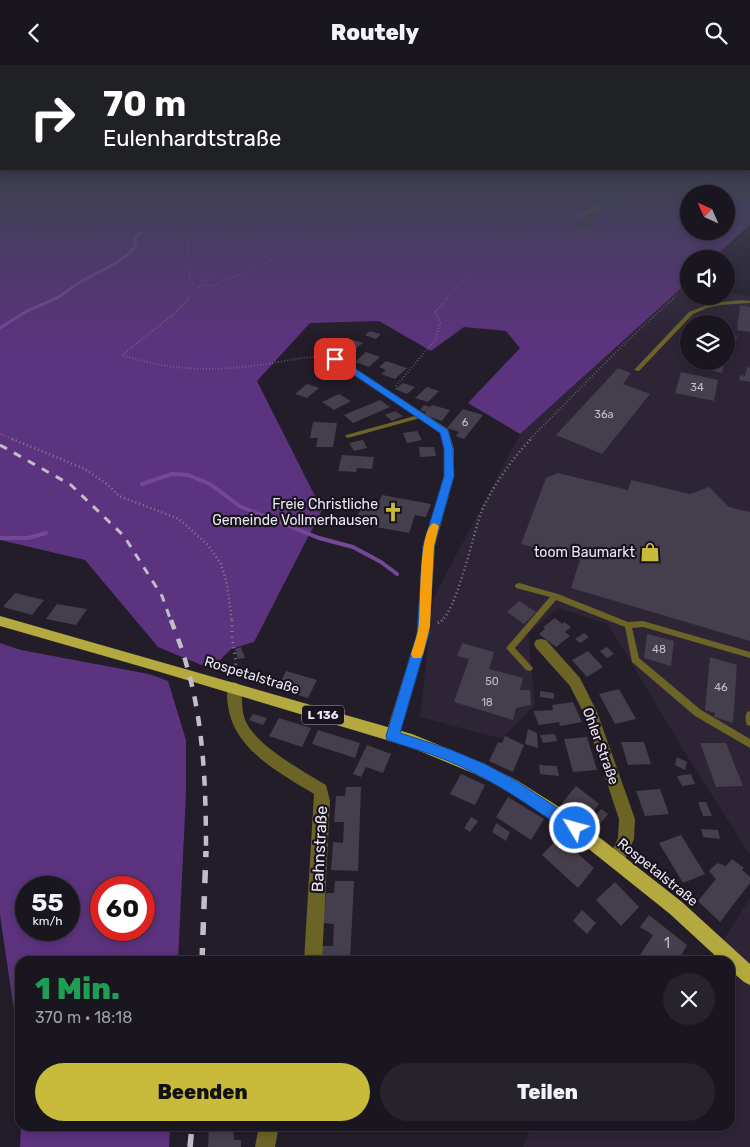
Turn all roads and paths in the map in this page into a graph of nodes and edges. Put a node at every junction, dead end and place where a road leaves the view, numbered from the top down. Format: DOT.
graph roads {
  1 [pos="43,238"];
  2 [pos="188,238"];
  3 [pos="239,238"];
  4 [pos="317,238"];
  5 [pos="501,238"];
  6 [pos="741,238"];
  7 [pos="728,250"];
  8 [pos="0,255"];
  9 [pos="198,286"];
  10 [pos="680,292"];
  11 [pos="750,302"];
  12 [pos="335,359"];
  13 [pos="637,370"];
  14 [pos="390,393"];
  15 [pos="422,416"];
  16 [pos="0,434"];
  17 [pos="348,436"];
  18 [pos="519,586"];
  19 [pos="555,596"];
  20 [pos="0,621"];
  21 [pos="628,625"];
  22 [pos="423,634"];
  23 [pos="541,644"];
  24 [pos="750,655"];
  25 [pos="529,668"];
  26 [pos="234,688"];
  27 [pos="750,715"];
  28 [pos="750,722"];
  29 [pos="392,736"];
  30 [pos="750,744"];
  31 [pos="616,860"];
  32 [pos="313,956"];
  33 [pos="728,956"];
  34 [pos="735,962"];
  35 [pos="750,976"];
  36 [pos="268,1131"];
  37 [pos="265,1147"];
  1 -- 8 [label="path"];
  2 -- 9 [label="path"];
  3 -- 9 [label="path"];
  4 -- 9 [label="path"];
  5 -- 14 [label="path"];
  6 -- 7 [label="path"];
  9 -- 12 [label="path"];
  10 -- 22 [label="path"];
  11 -- 13 [label="lane"];
  12 -- 14 [label="street"];
  14 -- 15 [label="street"];
  15 -- 17 [label="lane"];
  15 -- 22 [label="street"];
  16 -- 26 [label="path"];
  18 -- 19 [label="lane"];
  19 -- 21 [label="lane"];
  19 -- 25 [label="lane"];
  20 -- 26 [label="main road, Rospetalstraße / L 136"];
  21 -- 24 [label="lane"];
  21 -- 30 [label="lane"];
  22 -- 29 [label="street"];
  23 -- 31 [label="street, Ohler Straße"];
  26 -- 29 [label="main road, Rospetalstraße / L 136"];
  26 -- 32 [label="street, Bahnstraße"];
  27 -- 28 [label="lane"];
  29 -- 31 [label="main road, Rospetalstraße / L 136"];
  31 -- 33 [label="main road, Rospetalstraße / L 136"];
  34 -- 35 [label="main road, Rospetalstraße / L 136"];
  36 -- 37 [label="street"];
}
